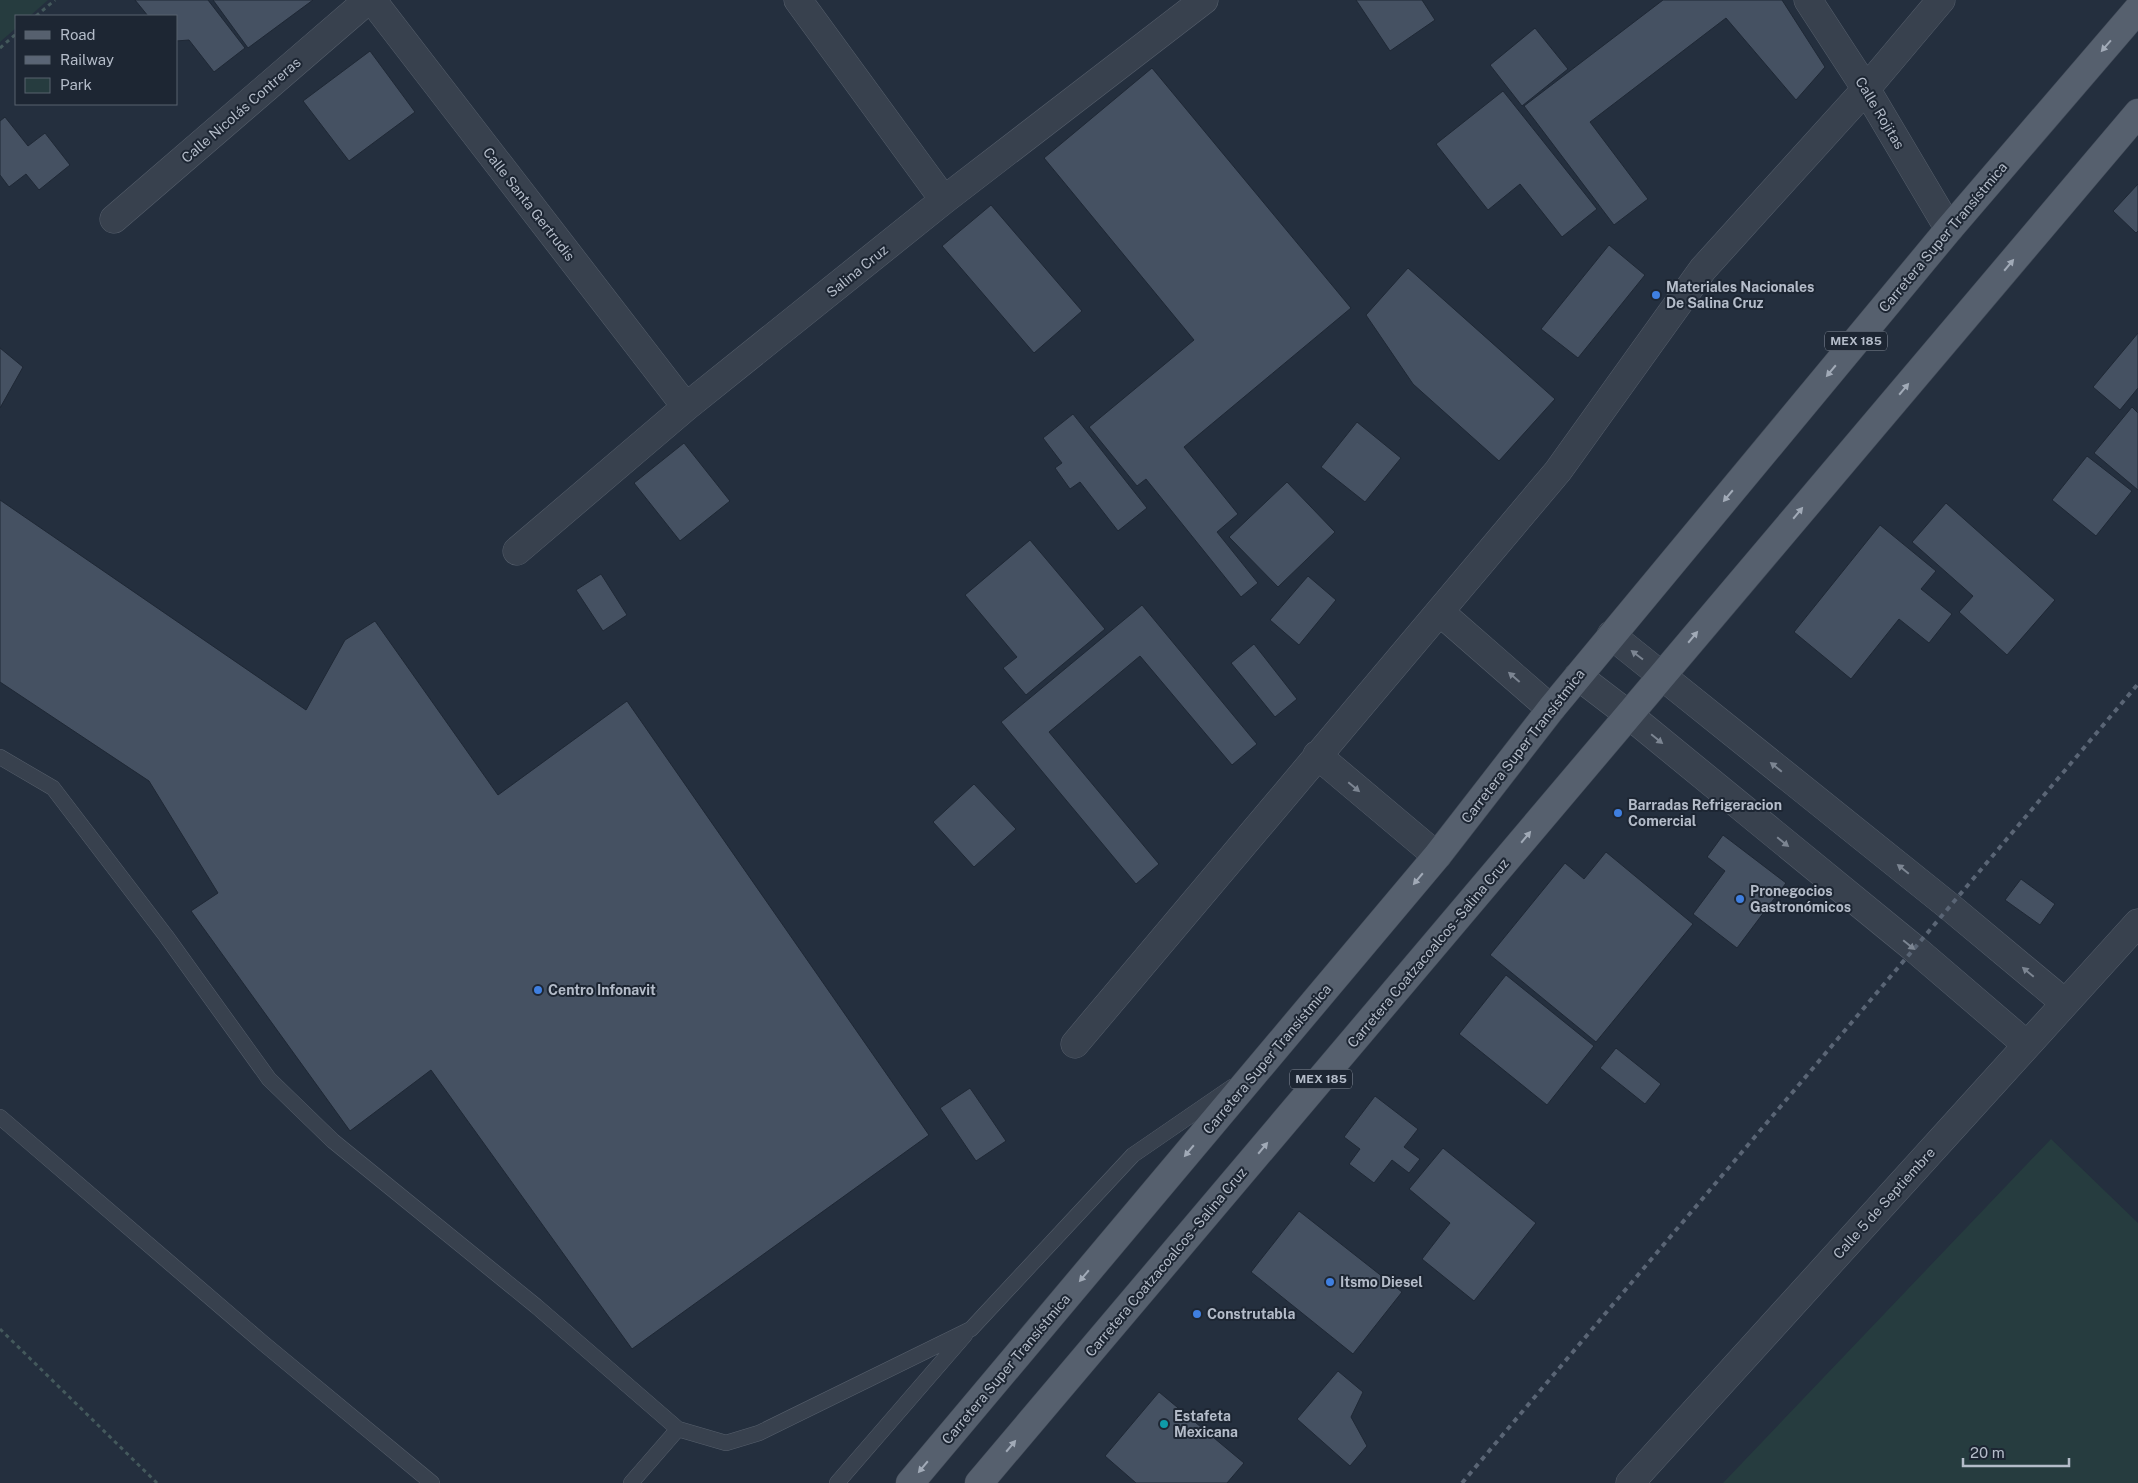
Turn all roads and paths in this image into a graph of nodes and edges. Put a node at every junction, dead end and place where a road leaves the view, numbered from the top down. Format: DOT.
graph roads {
  1 [pos="55,0"];
  2 [pos="368,0"];
  3 [pos="372,0"];
  4 [pos="798,0"];
  5 [pos="1204,0"];
  6 [pos="1808,0"];
  7 [pos="1941,0"];
  8 [pos="2138,9"];
  9 [pos="37,15"];
  10 [pos="15,35"];
  11 [pos="0,48"];
  12 [pos="1866,90"];
  13 [pos="2138,113"];
  14 [pos="944,200"];
  15 [pos="114,219"];
  16 [pos="1949,229"];
  17 [pos="686,407"];
  18 [pos="517,551"];
  19 [pos="1440,612"];
  20 [pos="1612,636"];
  21 [pos="1662,674"];
  22 [pos="1578,676"];
  23 [pos="1550,709"];
  24 [pos="1629,716"];
  25 [pos="1316,755"];
  26 [pos="0,757"];
  27 [pos="1437,856"];
  28 [pos="2138,923"];
  29 [pos="2066,1003"];
  30 [pos="1075,1044"];
  31 [pos="2027,1045"];
  32 [pos="1259,1068"];
  33 [pos="0,1117"];
  34 [pos="971,1328"];
  35 [pos="0,1329"];
  36 [pos="678,1429"];
  37 [pos="157,1483"];
  38 [pos="432,1483"];
  39 [pos="631,1483"];
  40 [pos="837,1483"];
  41 [pos="910,1483"];
  42 [pos="979,1483"];
  43 [pos="1630,1483"];
  1 -- 9 [label="path"];
  2 -- 15 [label="street, Calle Nicolás Contreras"];
  3 -- 17 [label="street, Calle Santa Gertrudis"];
  4 -- 14 [label="street"];
  5 -- 14 [label="street, Salina Cruz"];
  6 -- 12 [label="street, Calle Rojitas"];
  7 -- 12 [label="street"];
  8 -- 16 [label="main road, Carretera Super Transístmica / MEX 185, one-way"];
  10 -- 11 [label="path"];
  12 -- 16 [label="street, Calle Rojitas"];
  12 -- 19 [label="street"];
  21 -- 13 [label="main road, MEX 185, one-way"];
  14 -- 17 [label="street, Salina Cruz"];
  16 -- 20 [label="main road, Carretera Super Transístmica / MEX 185, one-way"];
  17 -- 18 [label="street, Salina Cruz"];
  23 -- 19 [label="street, one-way"];
  19 -- 25 [label="street"];
  21 -- 20 [label="street, one-way"];
  20 -- 22 [label="main road, Carretera Super Transístmica / MEX 185"];
  21 -- 24 [label="main road, Carretera Coatzacoalcos - Salina Cruz / MEX 185"];
  29 -- 21 [label="street, one-way"];
  22 -- 23 [label="main road, Carretera Super Transístmica / MEX 185"];
  22 -- 24 [label="street"];
  23 -- 27 [label="main road, Carretera Super Transístmica / MEX 185"];
  24 -- 31 [label="street, one-way"];
  42 -- 24 [label="main road, Carretera Coatzacoalcos - Salina Cruz / MEX 185, one-way"];
  25 -- 27 [label="street, one-way"];
  25 -- 30 [label="street"];
  26 -- 36 [label="lane"];
  27 -- 32 [label="main road, Carretera Super Transístmica / MEX 185, one-way"];
  28 -- 29 [label="street, Calle 5 de Septiembre"];
  29 -- 31 [label="street, Calle 5 de Septiembre"];
  31 -- 43 [label="street, Calle 5 de Septiembre"];
  32 -- 34 [label="lane"];
  32 -- 41 [label="main road, Carretera Super Transístmica / MEX 185, one-way"];
  33 -- 38 [label="lane"];
  34 -- 36 [label="lane"];
  34 -- 40 [label="lane"];
  35 -- 37 [label="path"];
  36 -- 39 [label="lane"];
}
